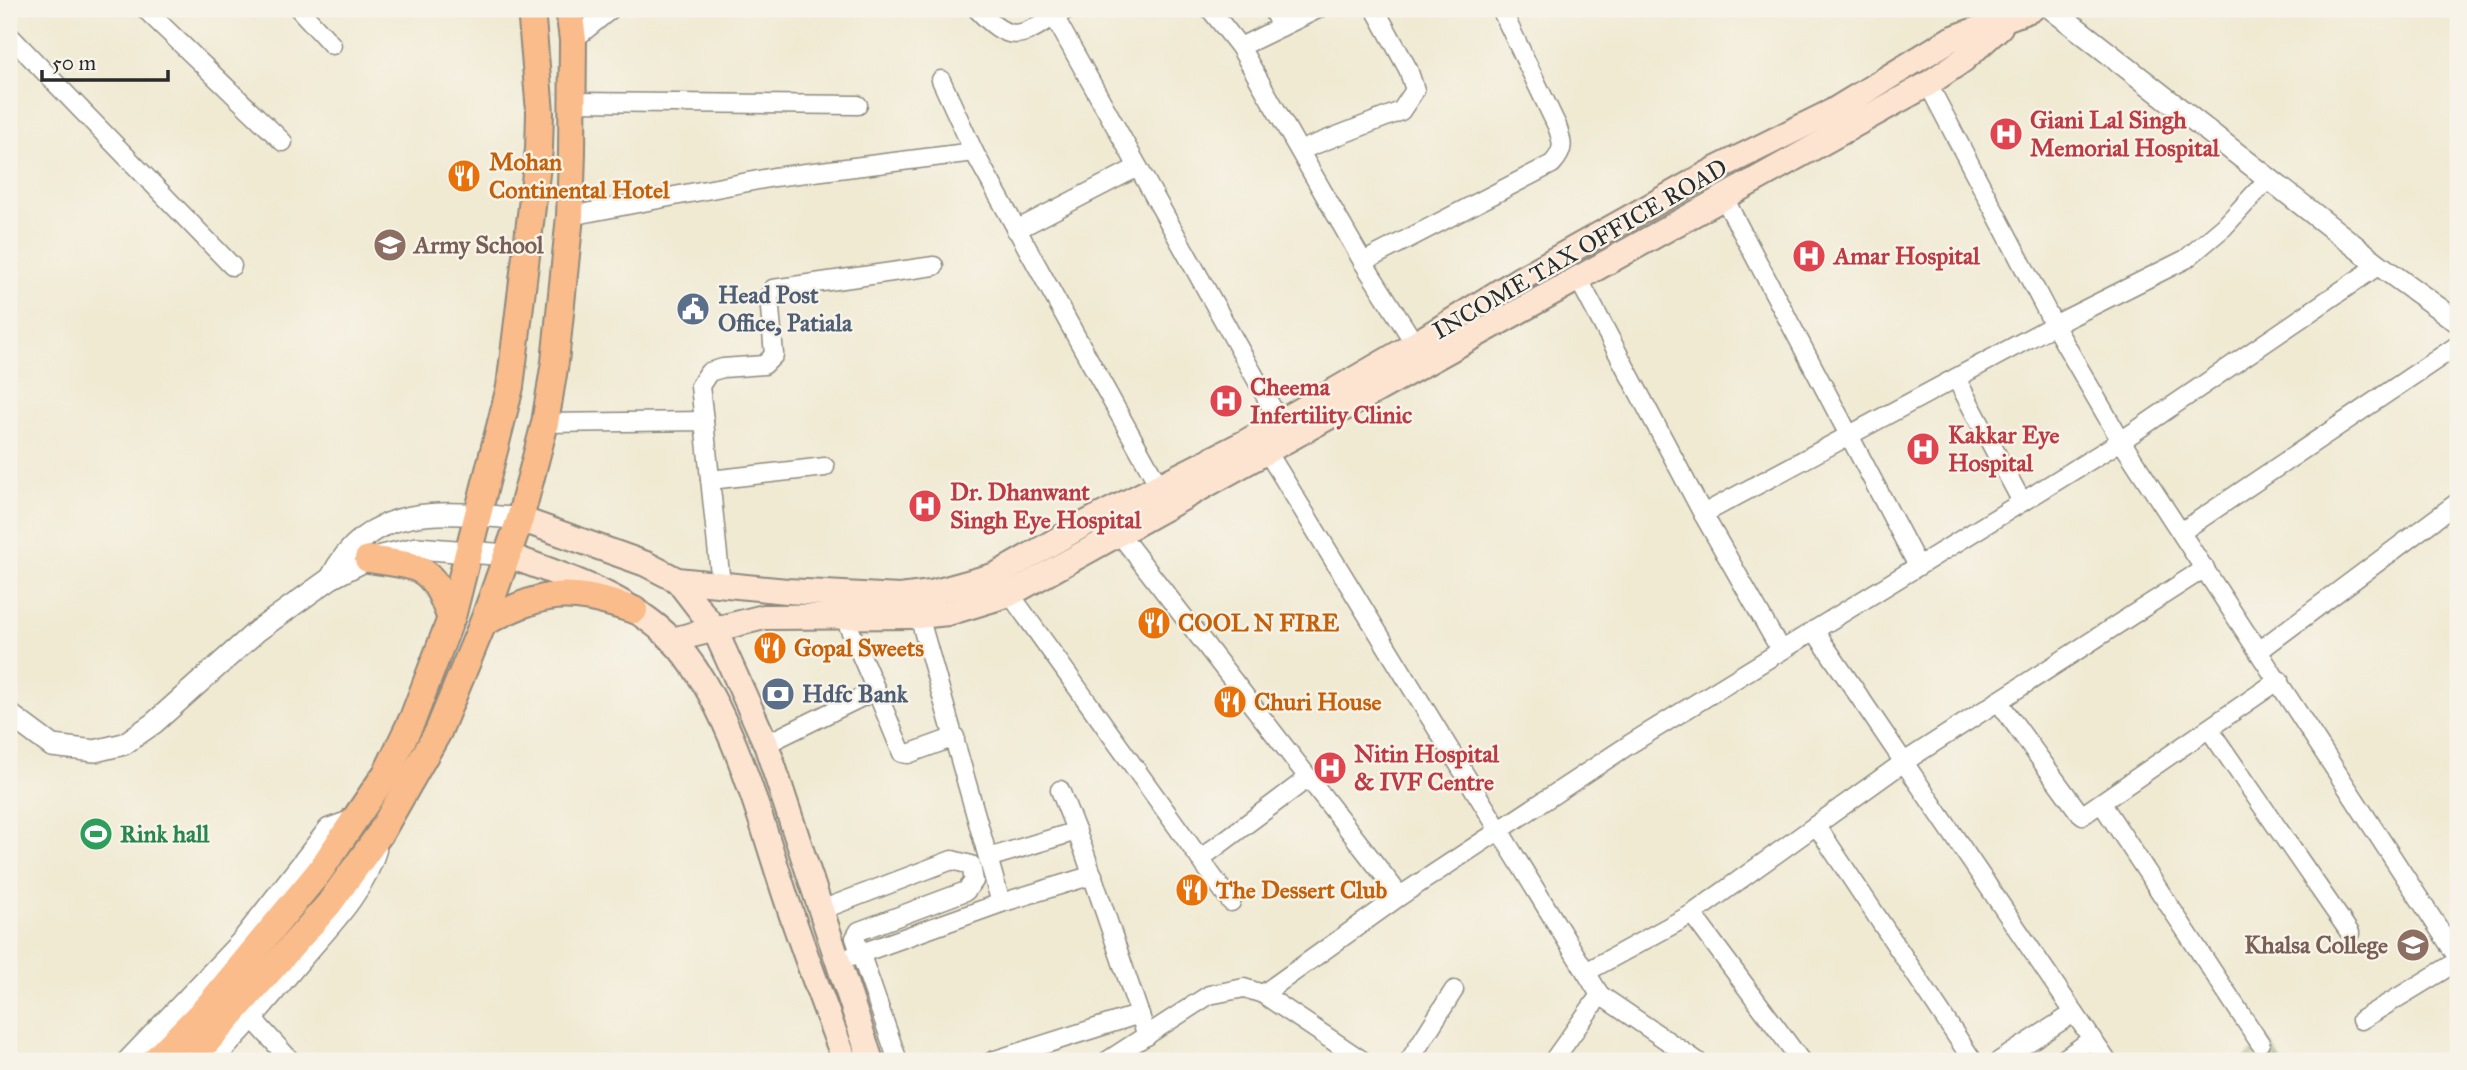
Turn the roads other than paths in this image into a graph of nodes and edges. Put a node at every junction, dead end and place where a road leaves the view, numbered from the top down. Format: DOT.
graph roads {
  1 [pos="145,9"];
  2 [pos="299,9"];
  3 [pos="531,9"];
  4 [pos="569,9"];
  5 [pos="611,9"];
  6 [pos="976,9"];
  7 [pos="1210,9"];
  8 [pos="1272,9"];
  9 [pos="1318,9"];
  10 [pos="1375,9"];
  11 [pos="1501,9"];
  12 [pos="2032,9"];
  13 [pos="2052,9"];
  14 [pos="1061,13"];
  15 [pos="2006,21"];
  16 [pos="1282,27"];
  17 [pos="9,35"];
  18 [pos="573,40"];
  19 [pos="332,45"];
  20 [pos="1240,47"];
  21 [pos="941,80"];
  22 [pos="1928,84"];
  23 [pos="574,102"];
  24 [pos="858,105"];
  25 [pos="283,142"];
  26 [pos="1301,150"];
  27 [pos="974,152"];
  28 [pos="1138,167"];
  29 [pos="2269,178"];
  30 [pos="1724,198"];
  31 [pos="570,216"];
  32 [pos="1016,230"];
  33 [pos="1363,262"];
  34 [pos="2379,265"];
  35 [pos="232,266"];
  36 [pos="934,266"];
  37 [pos="1578,278"];
  38 [pos="2458,322"];
  39 [pos="2054,325"];
  40 [pos="1415,344"];
  41 [pos="2458,345"];
  42 [pos="1956,378"];
  43 [pos="1332,404"];
  44 [pos="704,421"];
  45 [pos="1280,422"];
  46 [pos="545,423"];
  47 [pos="1849,435"];
  48 [pos="2121,441"];
  49 [pos="1268,453"];
  50 [pos="825,467"];
  51 [pos="710,480"];
  52 [pos="1159,486"];
  53 [pos="2022,502"];
  54 [pos="2458,502"];
  55 [pos="478,514"];
  56 [pos="1703,514"];
  57 [pos="520,519"];
  58 [pos="1118,532"];
  59 [pos="2181,532"];
  60 [pos="467,550"];
  61 [pos="507,555"];
  62 [pos="368,559"];
  63 [pos="1918,566"];
  64 [pos="2205,568"];
  65 [pos="331,578"];
  66 [pos="677,580"];
  67 [pos="721,584"];
  68 [pos="1003,584"];
  69 [pos="634,610"];
  70 [pos="844,616"];
  71 [pos="919,616"];
  72 [pos="451,619"];
  73 [pos="483,623"];
  74 [pos="714,628"];
  75 [pos="1814,630"];
  76 [pos="672,640"];
  77 [pos="2260,650"];
  78 [pos="1780,651"];
  79 [pos="2279,680"];
  80 [pos="876,690"];
  81 [pos="1998,701"];
  82 [pos="9,714"];
  83 [pos="2208,729"];
  84 [pos="955,737"];
  85 [pos="766,744"];
  86 [pos="1903,762"];
  87 [pos="1308,778"];
  88 [pos="1060,790"];
  89 [pos="2102,804"];
  90 [pos="359,817"];
  91 [pos="1816,825"];
  92 [pos="1499,830"];
  93 [pos="1077,831"];
  94 [pos="382,832"];
  95 [pos="989,858"];
  96 [pos="1200,859"];
  97 [pos="1093,875"];
  98 [pos="1400,896"];
  99 [pos="1231,902"];
  100 [pos="1001,903"];
  101 [pos="821,910"];
  102 [pos="1692,914"];
  103 [pos="2350,933"];
  104 [pos="849,958"];
  105 [pos="2458,959"];
  106 [pos="1586,972"];
  107 [pos="1454,990"];
  108 [pos="1264,994"];
  109 [pos="1600,995"];
  110 [pos="2074,1013"];
  111 [pos="1140,1014"];
  112 [pos="253,1019"];
  113 [pos="2361,1020"];
  114 [pos="1147,1036"];
  115 [pos="2092,1039"];
  116 [pos="2260,1043"];
  117 [pos="125,1061"];
  118 [pos="154,1061"];
  119 [pos="190,1061"];
  120 [pos="213,1061"];
  121 [pos="291,1061"];
  122 [pos="845,1061"];
  123 [pos="871,1061"];
  124 [pos="898,1061"];
  125 [pos="992,1061"];
  126 [pos="1107,1061"];
  127 [pos="1363,1061"];
  128 [pos="1409,1061"];
  129 [pos="1553,1061"];
  130 [pos="1697,1061"];
  131 [pos="1801,1061"];
  132 [pos="1973,1061"];
  133 [pos="1999,1061"];
  134 [pos="2061,1061"];
  135 [pos="2107,1061"];
  1 -- 25 [label="street"];
  2 -- 19 [label="street"];
  3 -- 55 [label="main road"];
  4 -- 18 [label="main road"];
  5 -- 18 [label="street"];
  6 -- 14 [label="street"];
  7 -- 20 [label="street"];
  8 -- 16 [label="street"];
  9 -- 16 [label="street"];
  10 -- 26 [label="street"];
  11 -- 33 [label="street"];
  12 -- 15 [label="main road, INCOME TAX OFFICE ROAD"];
  13 -- 29 [label="street"];
  14 -- 28 [label="street"];
  15 -- 22 [label="main road"];
  15 -- 40 [label="main road, INCOME TAX OFFICE ROAD"];
  16 -- 20 [label="street"];
  17 -- 35 [label="street"];
  18 -- 23 [label="main road"];
  20 -- 26 [label="street"];
  21 -- 27 [label="street"];
  22 -- 30 [label="main road"];
  22 -- 39 [label="street"];
  23 -- 24 [label="street"];
  23 -- 31 [label="main road"];
  26 -- 33 [label="street"];
  27 -- 31 [label="street"];
  27 -- 32 [label="street"];
  28 -- 32 [label="street"];
  28 -- 45 [label="street"];
  29 -- 34 [label="street"];
  29 -- 39 [label="street"];
  30 -- 37 [label="main road"];
  30 -- 47 [label="street"];
  31 -- 46 [label="main road"];
  32 -- 52 [label="street"];
  33 -- 40 [label="street"];
  34 -- 38 [label="street"];
  34 -- 48 [label="street"];
  36 -- 44 [label="street"];
  37 -- 43 [label="main road"];
  37 -- 56 [label="street"];
  39 -- 42 [label="street"];
  39 -- 48 [label="street"];
  40 -- 43 [label="main road, INCOME TAX OFFICE ROAD"];
  41 -- 59 [label="street"];
  42 -- 47 [label="street"];
  42 -- 53 [label="street"];
  43 -- 45 [label="main road, INCOME TAX OFFICE ROAD"];
  43 -- 49 [label="main road"];
  44 -- 46 [label="street"];
  44 -- 51 [label="street"];
  45 -- 52 [label="main road, INCOME TAX OFFICE ROAD"];
  46 -- 57 [label="main road"];
  47 -- 56 [label="street"];
  47 -- 63 [label="street"];
  48 -- 53 [label="street"];
  48 -- 59 [label="street"];
  49 -- 58 [label="main road"];
  49 -- 92 [label="street"];
  50 -- 51 [label="street"];
  51 -- 67 [label="street"];
  52 -- 68 [label="main road, INCOME TAX OFFICE ROAD"];
  53 -- 63 [label="street"];
  54 -- 77 [label="street"];
  55 -- 57 [label="street"];
  55 -- 60 [label="main road"];
  55 -- 65 [label="street"];
  56 -- 78 [label="street"];
  57 -- 61 [label="main road"];
  57 -- 66 [label="main road"];
  58 -- 68 [label="main road"];
  58 -- 87 [label="street"];
  59 -- 64 [label="street"];
  60 -- 61 [label="street"];
  60 -- 62 [label="street"];
  60 -- 72 [label="main road"];
  61 -- 69 [label="main road"];
  61 -- 73 [label="main road"];
  62 -- 65 [label="street"];
  62 -- 72 [label="main road"];
  63 -- 75 [label="street"];
  64 -- 77 [label="street"];
  64 -- 81 [label="street"];
  65 -- 82 [label="street"];
  66 -- 67 [label="main road"];
  66 -- 74 [label="main road"];
  67 -- 68 [label="main road"];
  68 -- 71 [label="main road"];
  68 -- 96 [label="street"];
  69 -- 73 [label="main road"];
  69 -- 76 [label="main road"];
  70 -- 71 [label="main road"];
  70 -- 74 [label="main road"];
  70 -- 80 [label="street"];
  71 -- 84 [label="street"];
  72 -- 90 [label="main road"];
  73 -- 94 [label="main road"];
  74 -- 76 [label="main road"];
  74 -- 85 [label="main road"];
  75 -- 78 [label="street"];
  75 -- 86 [label="street"];
  76 -- 122 [label="main road"];
  77 -- 79 [label="street"];
  78 -- 92 [label="street"];
  79 -- 83 [label="street"];
  79 -- 105 [label="street"];
  80 -- 84 [label="street"];
  80 -- 85 [label="street"];
  81 -- 86 [label="street"];
  81 -- 89 [label="street"];
  83 -- 89 [label="street"];
  83 -- 103 [label="street"];
  84 -- 95 [label="street"];
  85 -- 101 [label="main road"];
  86 -- 91 [label="street"];
  86 -- 110 [label="street"];
  87 -- 96 [label="street"];
  87 -- 98 [label="street"];
  88 -- 93 [label="street"];
  89 -- 116 [label="street"];
  90 -- 117 [label="street"];
  90 -- 118 [label="main road"];
  91 -- 102 [label="street"];
  91 -- 132 [label="street"];
  92 -- 98 [label="street"];
  92 -- 106 [label="street"];
  93 -- 95 [label="street"];
  93 -- 97 [label="street"];
  94 -- 112 [label="street"];
  94 -- 119 [label="main road"];
  95 -- 100 [label="street"];
  96 -- 99 [label="street"];
  97 -- 100 [label="street"];
  97 -- 111 [label="street"];
  98 -- 108 [label="street"];
  100 -- 104 [label="street"];
  101 -- 104 [label="main road"];
  101 -- 104 [label="street"];
  102 -- 106 [label="street"];
  102 -- 131 [label="street"];
  104 -- 123 [label="main road"];
  104 -- 124 [label="street"];
  105 -- 113 [label="street"];
  106 -- 109 [label="street"];
  107 -- 128 [label="street"];
  108 -- 114 [label="street"];
  108 -- 127 [label="street"];
  109 -- 129 [label="street"];
  109 -- 130 [label="street"];
  110 -- 115 [label="street"];
  110 -- 133 [label="street"];
  111 -- 114 [label="street"];
  111 -- 125 [label="street"];
  112 -- 120 [label="street"];
  112 -- 121 [label="street"];
  114 -- 126 [label="street"];
  115 -- 134 [label="street"];
  115 -- 135 [label="street"];
}
